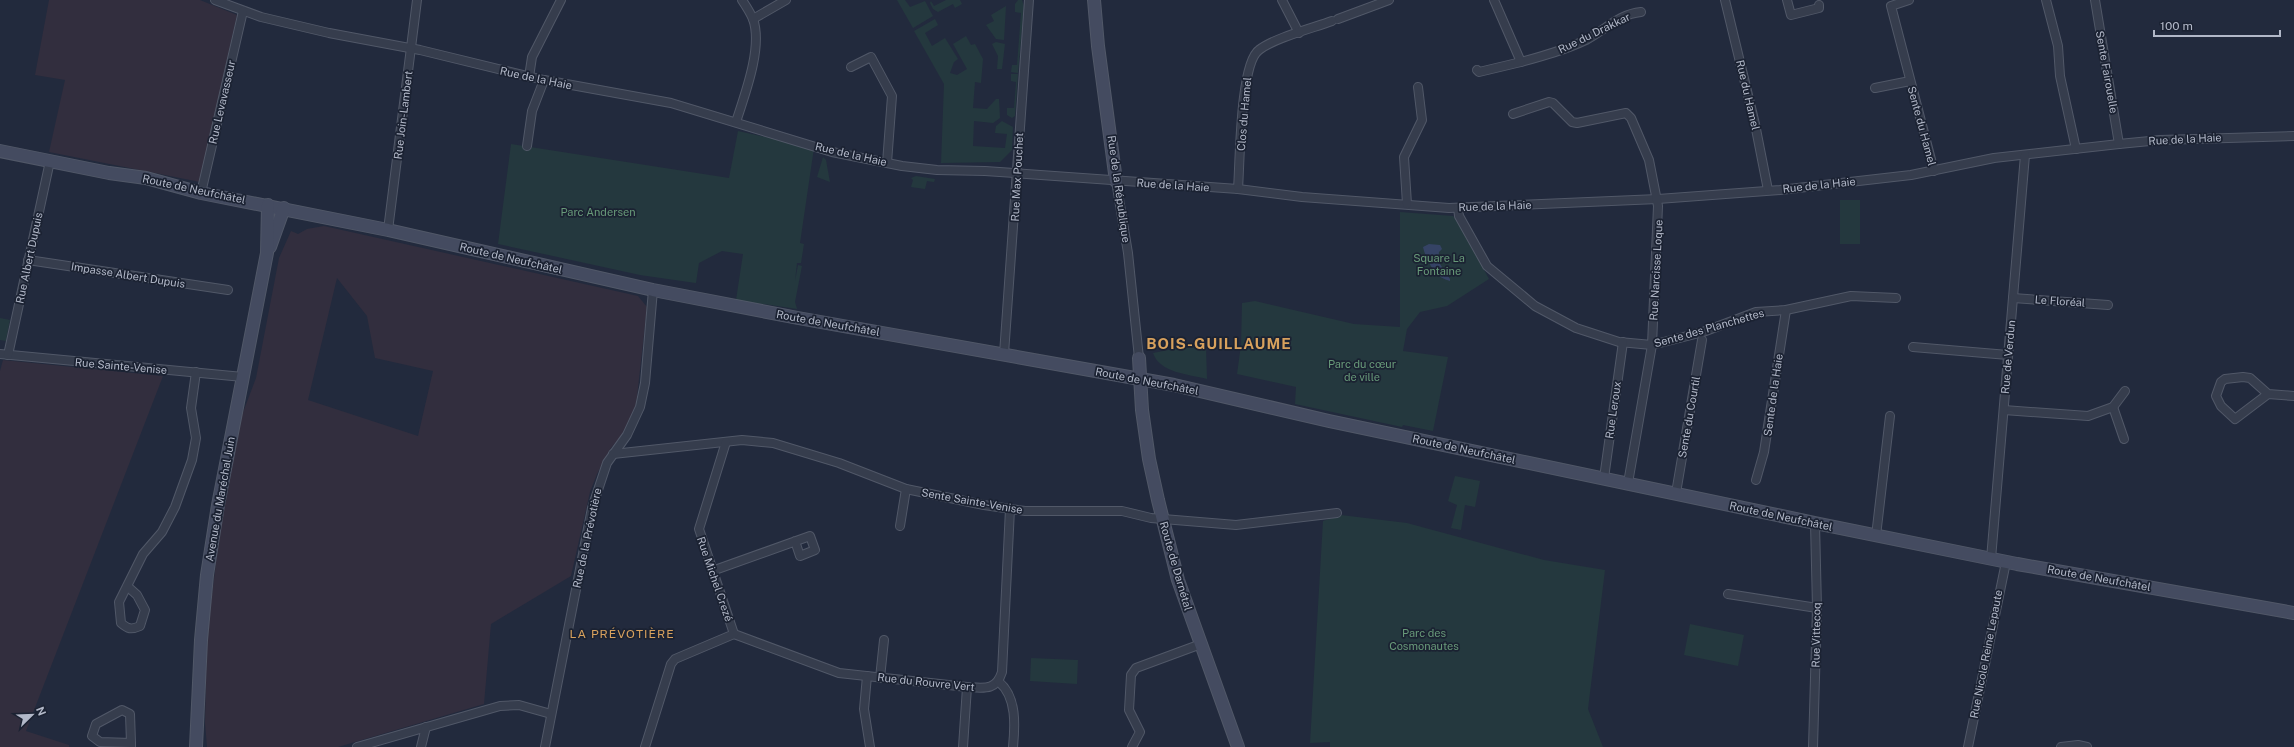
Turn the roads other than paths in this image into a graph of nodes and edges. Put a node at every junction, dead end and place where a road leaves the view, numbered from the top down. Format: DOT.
graph roads {
  1 [pos="215,0"];
  2 [pos="417,0"];
  3 [pos="560,0"];
  4 [pos="742,0"];
  5 [pos="786,0"];
  6 [pos="1030,0"];
  7 [pos="1094,0"];
  8 [pos="1282,0"];
  9 [pos="1389,0"];
  10 [pos="1494,0"];
  11 [pos="1725,0"];
  12 [pos="1787,0"];
  13 [pos="1909,0"];
  14 [pos="2046,0"];
  15 [pos="2095,0"];
  16 [pos="1819,5"];
  17 [pos="243,11"];
  18 [pos="1641,12"];
  19 [pos="753,19"];
  20 [pos="1298,33"];
  21 [pos="411,48"];
  22 [pos="1521,62"];
  23 [pos="851,67"];
  24 [pos="1477,70"];
  25 [pos="529,76"];
  26 [pos="544,80"];
  27 [pos="1910,81"];
  28 [pos="1418,86"];
  29 [pos="1875,88"];
  30 [pos="1513,114"];
  31 [pos="736,122"];
  32 [pos="2294,136"];
  33 [pos="2119,144"];
  34 [pos="527,146"];
  35 [pos="2076,149"];
  36 [pos="0,151"];
  37 [pos="2025,155"];
  38 [pos="50,161"];
  39 [pos="887,163"];
  40 [pos="1934,171"];
  41 [pos="1017,173"];
  42 [pos="1116,181"];
  43 [pos="1238,189"];
  44 [pos="1768,190"];
  45 [pos="201,193"];
  46 [pos="1658,199"];
  47 [pos="1407,204"];
  48 [pos="268,205"];
  49 [pos="284,208"];
  50 [pos="1458,208"];
  51 [pos="388,230"];
  52 [pos="267,253"];
  53 [pos="28,260"];
  54 [pos="228,290"];
  55 [pos="653,290"];
  56 [pos="1896,298"];
  57 [pos="2013,298"];
  58 [pos="2108,305"];
  59 [pos="1786,310"];
  60 [pos="1702,340"];
  61 [pos="1623,342"];
  62 [pos="1652,345"];
  63 [pos="1913,347"];
  64 [pos="1004,354"];
  65 [pos="4,355"];
  66 [pos="2008,355"];
  67 [pos="1139,358"];
  68 [pos="196,372"];
  69 [pos="243,377"];
  70 [pos="1141,379"];
  71 [pos="2125,390"];
  72 [pos="2268,394"];
  73 [pos="2294,396"];
  74 [pos="2113,407"];
  75 [pos="2004,410"];
  76 [pos="1890,416"];
  77 [pos="2124,439"];
  78 [pos="726,442"];
  79 [pos="613,454"];
  80 [pos="1604,478"];
  81 [pos="1756,480"];
  82 [pos="1628,483"];
  83 [pos="906,489"];
  84 [pos="1676,493"];
  85 [pos="1010,509"];
  86 [pos="1337,513"];
  87 [pos="1162,518"];
  88 [pos="1816,523"];
  89 [pos="900,526"];
  90 [pos="1876,536"];
  91 [pos="795,541"];
  92 [pos="1992,559"];
  93 [pos="2006,562"];
  94 [pos="712,571"];
  95 [pos="127,586"];
  96 [pos="1728,594"];
  97 [pos="1817,608"];
  98 [pos="2294,613"];
  99 [pos="734,634"];
  100 [pos="884,640"];
  101 [pos="1202,644"];
  102 [pos="867,676"];
  103 [pos="880,678"];
  104 [pos="999,682"];
  105 [pos="967,687"];
  106 [pos="551,714"];
  107 [pos="426,727"];
  108 [pos="131,745"];
  109 [pos="196,747"];
  110 [pos="357,747"];
  111 [pos="421,747"];
  112 [pos="545,747"];
  113 [pos="645,747"];
  114 [pos="870,747"];
  115 [pos="963,747"];
  116 [pos="1013,747"];
  117 [pos="1132,747"];
  118 [pos="1238,747"];
  119 [pos="1812,747"];
  120 [pos="1968,747"];
  121 [pos="2061,747"];
  122 [pos="2087,747"];
  1 -- 17 [label="street, Rue de la Haie"];
  2 -- 21 [label="street, Rue Join-Lambert"];
  3 -- 25 [label="street"];
  4 -- 19 [label="street"];
  5 -- 19 [label="street"];
  6 -- 41 [label="street, Rue Max Pouchet"];
  7 -- 42 [label="main road, Rue de la République"];
  8 -- 20 [label="street"];
  9 -- 20 [label="street, Clos du Hamel"];
  10 -- 22 [label="street"];
  11 -- 44 [label="street, Rue du Hamel"];
  12 -- 16 [label="street"];
  13 -- 27 [label="street, Sente du Hamel"];
  14 -- 35 [label="street"];
  15 -- 33 [label="street, Sente Fairouelle"];
  17 -- 21 [label="street, Rue de la Haie"];
  17 -- 45 [label="street, Rue Levavasseur"];
  18 -- 22 [label="street, Rue du Drakkar"];
  19 -- 31 [label="street"];
  20 -- 43 [label="street, Clos du Hamel"];
  21 -- 25 [label="street, Rue de la Haie"];
  21 -- 51 [label="street, Rue Join-Lambert"];
  22 -- 24 [label="street, Rue du Drakkar"];
  23 -- 39 [label="street"];
  25 -- 26 [label="street, Rue de la Haie"];
  26 -- 31 [label="street, Rue de la Haie"];
  26 -- 34 [label="street"];
  27 -- 29 [label="street, Sente du Hamel"];
  27 -- 40 [label="street, Sente du Hamel"];
  28 -- 47 [label="street"];
  30 -- 46 [label="street, Rue Narcisse Loque"];
  31 -- 39 [label="street, Rue de la Haie"];
  32 -- 33 [label="street, Rue de la Haie"];
  33 -- 35 [label="street, Rue de la Haie"];
  35 -- 37 [label="street, Rue de la Haie"];
  36 -- 38 [label="main road, Route de Neufchâtel"];
  37 -- 40 [label="street, Rue de la Haie"];
  37 -- 57 [label="street, Rue de Verdun"];
  38 -- 45 [label="main road, Route de Neufchâtel"];
  38 -- 53 [label="street, Rue Albert Dupuis"];
  39 -- 41 [label="street, Rue de la Haie"];
  40 -- 44 [label="street, Rue de la Haie"];
  41 -- 42 [label="street, Rue de la Haie"];
  41 -- 64 [label="street, Rue Max Pouchet"];
  42 -- 43 [label="street, Rue de la Haie"];
  42 -- 67 [label="street, Rue de la République"];
  43 -- 47 [label="street, Rue de la Haie"];
  44 -- 46 [label="street, Rue de la Haie"];
  45 -- 48 [label="main road, Route de Neufchâtel"];
  46 -- 50 [label="street, Rue de la Haie"];
  46 -- 62 [label="street, Rue Narcisse Loque"];
  47 -- 50 [label="street, Rue de la Haie"];
  48 -- 49 [label="main road, Route de Neufchâtel"];
  48 -- 52 [label="main road, Avenue du Maréchal Juin"];
  49 -- 51 [label="main road, Route de Neufchâtel"];
  49 -- 52 [label="main road, Avenue du Maréchal Juin"];
  50 -- 61 [label="street, Sente des Planchettes"];
  51 -- 55 [label="main road, Route de Neufchâtel"];
  52 -- 69 [label="main road, Avenue du Maréchal Juin"];
  53 -- 54 [label="street, Impasse Albert Dupuis"];
  53 -- 65 [label="street, Rue Albert Dupuis"];
  55 -- 64 [label="main road, Route de Neufchâtel"];
  55 -- 79 [label="street, Rue de la Prévotière"];
  56 -- 59 [label="street, Sente des Planchettes"];
  57 -- 58 [label="street, Le Floréal"];
  57 -- 66 [label="street, Rue de Verdun"];
  59 -- 62 [label="street, Sente des Planchettes"];
  59 -- 81 [label="street, Sente de la Haie"];
  60 -- 84 [label="street, Sente du Courtil"];
  61 -- 62 [label="street, Sente des Planchettes"];
  61 -- 80 [label="street, Rue Leroux"];
  62 -- 82 [label="street, Rue Narcisse Loque"];
  63 -- 66 [label="street"];
  64 -- 70 [label="main road, Route de Neufchâtel"];
  65 -- 68 [label="street, Rue Sainte-Venise"];
  66 -- 75 [label="street, Rue de Verdun"];
  67 -- 70 [label="main road, Rue de la République"];
  68 -- 69 [label="street, Rue Sainte-Venise"];
  68 -- 95 [label="street"];
  69 -- 109 [label="main road, Avenue du Maréchal Juin"];
  70 -- 80 [label="main road, Route de Neufchâtel"];
  70 -- 87 [label="main road, Route de Darnétal"];
  71 -- 74 [label="street"];
  72 -- 72 [label="street"];
  72 -- 73 [label="street"];
  74 -- 75 [label="street"];
  74 -- 77 [label="street"];
  75 -- 92 [label="street, Rue de Verdun"];
  76 -- 90 [label="street"];
  78 -- 79 [label="street, Sente Sainte-Venise"];
  78 -- 83 [label="street, Sente Sainte-Venise"];
  78 -- 94 [label="street, Rue Michel Crezé"];
  79 -- 106 [label="street, Rue de la Prévotière"];
  80 -- 82 [label="main road, Route de Neufchâtel"];
  82 -- 84 [label="main road, Route de Neufchâtel"];
  83 -- 85 [label="street, Sente Sainte-Venise"];
  83 -- 89 [label="street"];
  84 -- 88 [label="main road, Route de Neufchâtel"];
  85 -- 87 [label="street, Sente Sainte-Venise"];
  85 -- 104 [label="street"];
  86 -- 87 [label="street, Sente Sainte-Venise"];
  87 -- 101 [label="main road, Route de Darnétal"];
  88 -- 90 [label="main road, Route de Neufchâtel"];
  88 -- 97 [label="street, Rue Vittecoq"];
  90 -- 92 [label="main road, Route de Neufchâtel"];
  91 -- 94 [label="street"];
  92 -- 93 [label="main road, Route de Neufchâtel"];
  93 -- 98 [label="main road, Route de Neufchâtel"];
  93 -- 120 [label="street, Rue Nicole Reine Lepaute"];
  94 -- 99 [label="street, Rue Michel Crezé"];
  95 -- 95 [label="street"];
  96 -- 97 [label="street"];
  97 -- 119 [label="street, Rue Vittecoq"];
  99 -- 102 [label="street, Rue du Rouvre Vert"];
  99 -- 113 [label="street, Rue Michel Crezé"];
  100 -- 103 [label="street"];
  101 -- 117 [label="street"];
  101 -- 118 [label="main road, Route de Darnétal"];
  102 -- 103 [label="street, Rue du Rouvre Vert"];
  102 -- 114 [label="street"];
  103 -- 105 [label="street, Rue du Rouvre Vert"];
  104 -- 105 [label="street, Rue du Rouvre Vert"];
  104 -- 116 [label="street"];
  105 -- 115 [label="street"];
  106 -- 107 [label="street"];
  106 -- 112 [label="street, Rue de la Prévotière"];
  107 -- 110 [label="street"];
  107 -- 111 [label="street"];
  108 -- 108 [label="street"];
  121 -- 122 [label="street"];
}
